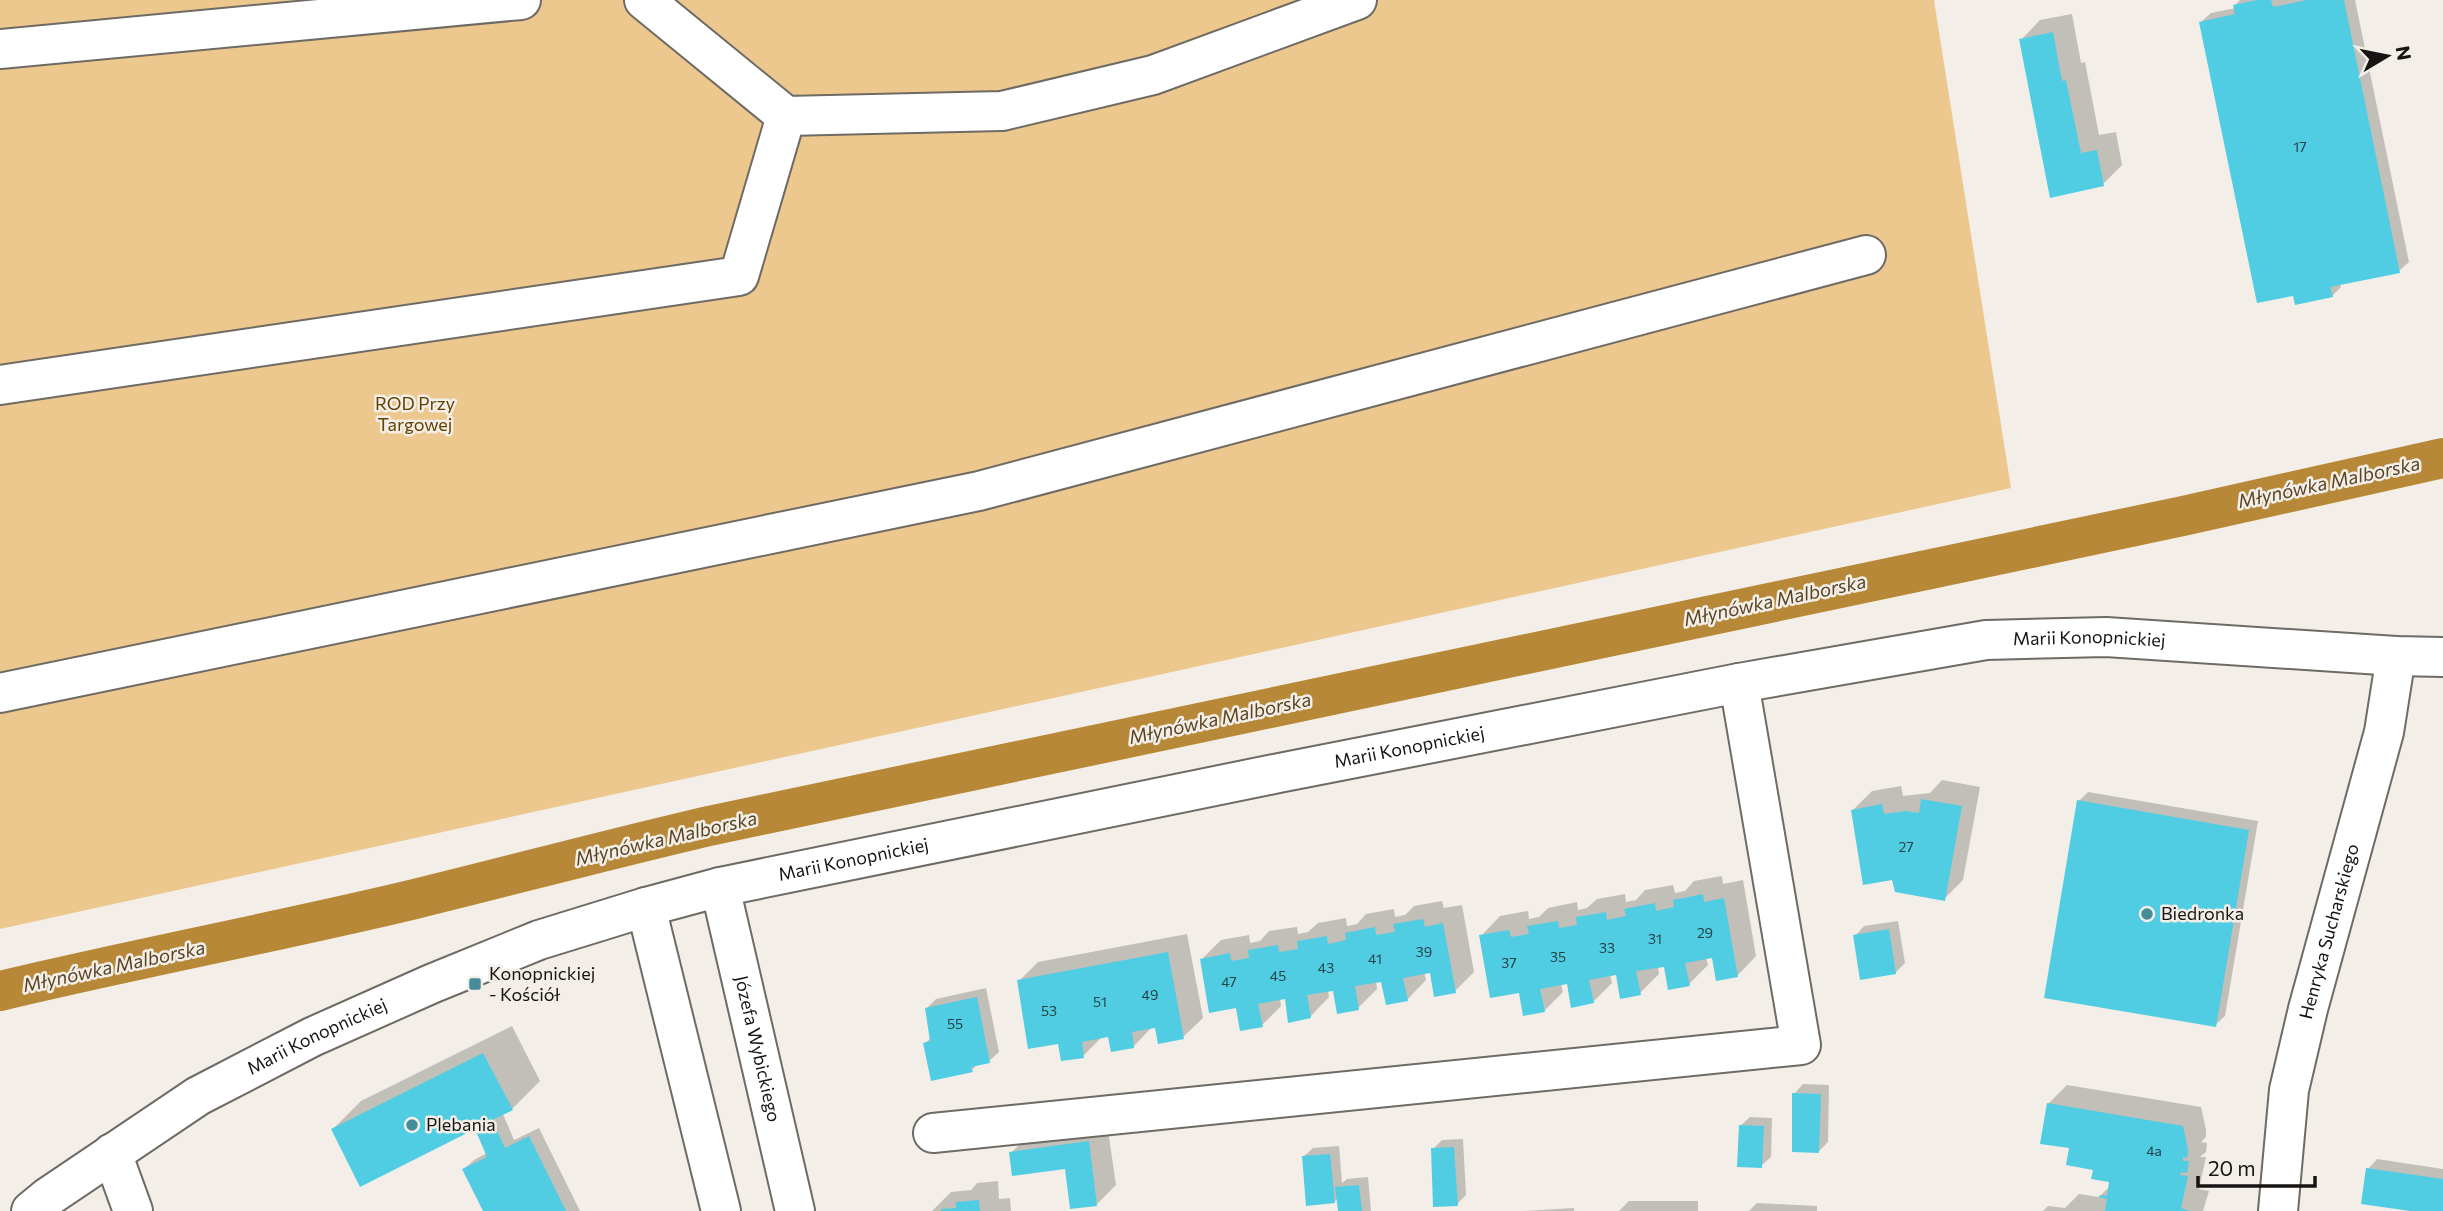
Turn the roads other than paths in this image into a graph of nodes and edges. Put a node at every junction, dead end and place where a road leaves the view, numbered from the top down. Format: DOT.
graph roads {
  1 [pos="520,0"];
  2 [pos="644,0"];
  3 [pos="1357,0"];
  4 [pos="0,48"];
  5 [pos="786,116"];
  6 [pos="1866,255"];
  7 [pos="0,385"];
  8 [pos="2396,656"];
  9 [pos="2443,657"];
  10 [pos="1739,683"];
  11 [pos="0,694"];
  12 [pos="720,887"];
  13 [pos="646,907"];
  14 [pos="933,1133"];
  15 [pos="112,1153"];
  16 [pos="31,1211"];
  17 [pos="133,1211"];
  18 [pos="721,1211"];
  19 [pos="795,1211"];
  20 [pos="2278,1211"];
  1 -- 4 [label="street"];
  2 -- 5 [label="street"];
  3 -- 5 [label="street"];
  5 -- 7 [label="street"];
  6 -- 11 [label="street"];
  8 -- 9 [label="street, Marii Konopnickiej"];
  8 -- 10 [label="street, Marii Konopnickiej"];
  8 -- 20 [label="street, Henryka Sucharskiego"];
  10 -- 12 [label="street, Marii Konopnickiej"];
  10 -- 14 [label="street"];
  12 -- 13 [label="street, Marii Konopnickiej"];
  12 -- 19 [label="street, Józefa Wybickiego"];
  13 -- 15 [label="street, Marii Konopnickiej"];
  13 -- 18 [label="street"];
  15 -- 16 [label="street, Marii Konopnickiej"];
  15 -- 17 [label="street"];
}
